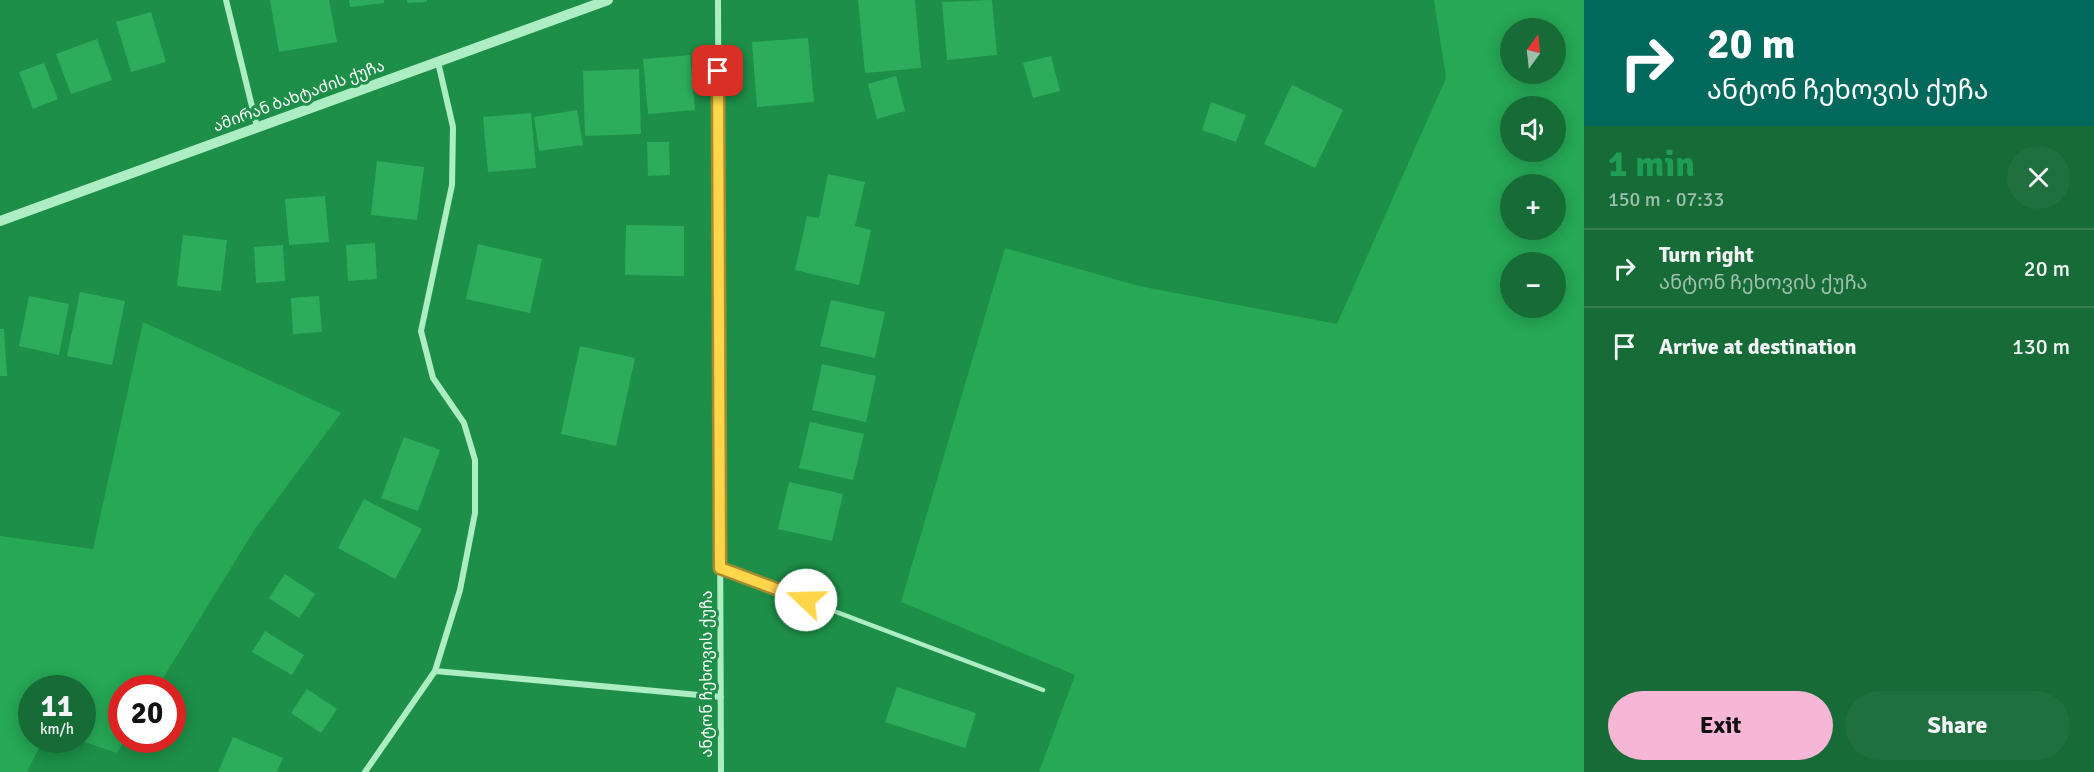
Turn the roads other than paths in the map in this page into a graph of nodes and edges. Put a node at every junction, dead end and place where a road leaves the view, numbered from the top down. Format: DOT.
graph roads {
  1 [pos="226,0"];
  2 [pos="608,0"];
  3 [pos="717,0"];
  4 [pos="438,62"];
  5 [pos="257,128"];
  6 [pos="0,220"];
  7 [pos="720,568"];
  8 [pos="435,671"];
  9 [pos="1043,690"];
  10 [pos="721,697"];
  11 [pos="365,772"];
  12 [pos="721,772"];
  1 -- 5 [label="street"];
  2 -- 4 [label="street, ამირან ბახტაძის ქუჩა"];
  3 -- 7 [label="street, ანტონ ჩეხოვის ქუჩა"];
  4 -- 5 [label="street, ამირან ბახტაძის ქუჩა"];
  4 -- 8 [label="street"];
  5 -- 6 [label="street, ამირან ბახტაძის ქუჩა"];
  7 -- 9 [label="lane"];
  7 -- 10 [label="street, ანტონ ჩეხოვის ქუჩა"];
  8 -- 10 [label="street"];
  8 -- 11 [label="street"];
  10 -- 12 [label="street, ანტონ ჩეხოვის ქუჩა"];
}
